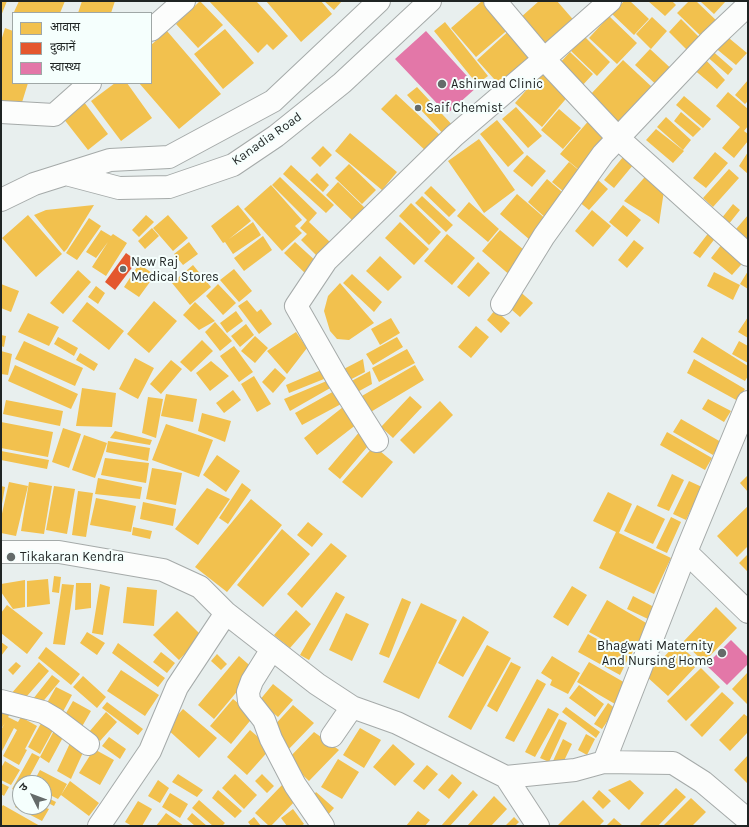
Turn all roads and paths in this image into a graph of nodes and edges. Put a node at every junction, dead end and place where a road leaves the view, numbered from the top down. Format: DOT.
graph roads {
  1 [pos="184,1"];
  2 [pos="379,1"];
  3 [pos="430,1"];
  4 [pos="495,1"];
  5 [pos="610,1"];
  6 [pos="748,5"];
  7 [pos="152,29"];
  8 [pos="544,59"];
  9 [pos="89,84"];
  10 [pos="1,112"];
  11 [pos="618,138"];
  12 [pos="66,174"];
  13 [pos="1,200"];
  14 [pos="748,255"];
  15 [pos="502,304"];
  16 [pos="748,402"];
  17 [pos="377,441"];
  18 [pos="1,552"];
  19 [pos="686,552"];
  20 [pos="748,612"];
  21 [pos="226,614"];
  22 [pos="272,649"];
  23 [pos="1,701"];
  24 [pos="352,707"];
  25 [pos="332,736"];
  26 [pos="88,744"];
  27 [pos="604,762"];
  28 [pos="506,777"];
  29 [pos="748,820"];
  30 [pos="99,826"];
  31 [pos="323,826"];
  32 [pos="538,826"];
  1 -- 7 [label="street"];
  2 -- 12 [label="street"];
  3 -- 12 [label="street, Kanadia Road"];
  4 -- 8 [label="street"];
  5 -- 8 [label="street"];
  6 -- 11 [label="street"];
  8 -- 11 [label="street"];
  8 -- 17 [label="street"];
  9 -- 10 [label="street"];
  11 -- 14 [label="street"];
  11 -- 15 [label="street"];
  12 -- 13 [label="street"];
  16 -- 19 [label="street"];
  18 -- 21 [label="street"];
  19 -- 20 [label="street"];
  19 -- 27 [label="street"];
  21 -- 22 [label="street"];
  21 -- 30 [label="street"];
  22 -- 24 [label="street"];
  22 -- 31 [label="street"];
  23 -- 26 [label="street"];
  24 -- 25 [label="street"];
  24 -- 28 [label="street"];
  27 -- 28 [label="street"];
  27 -- 29 [label="street"];
  28 -- 32 [label="street"];
}
